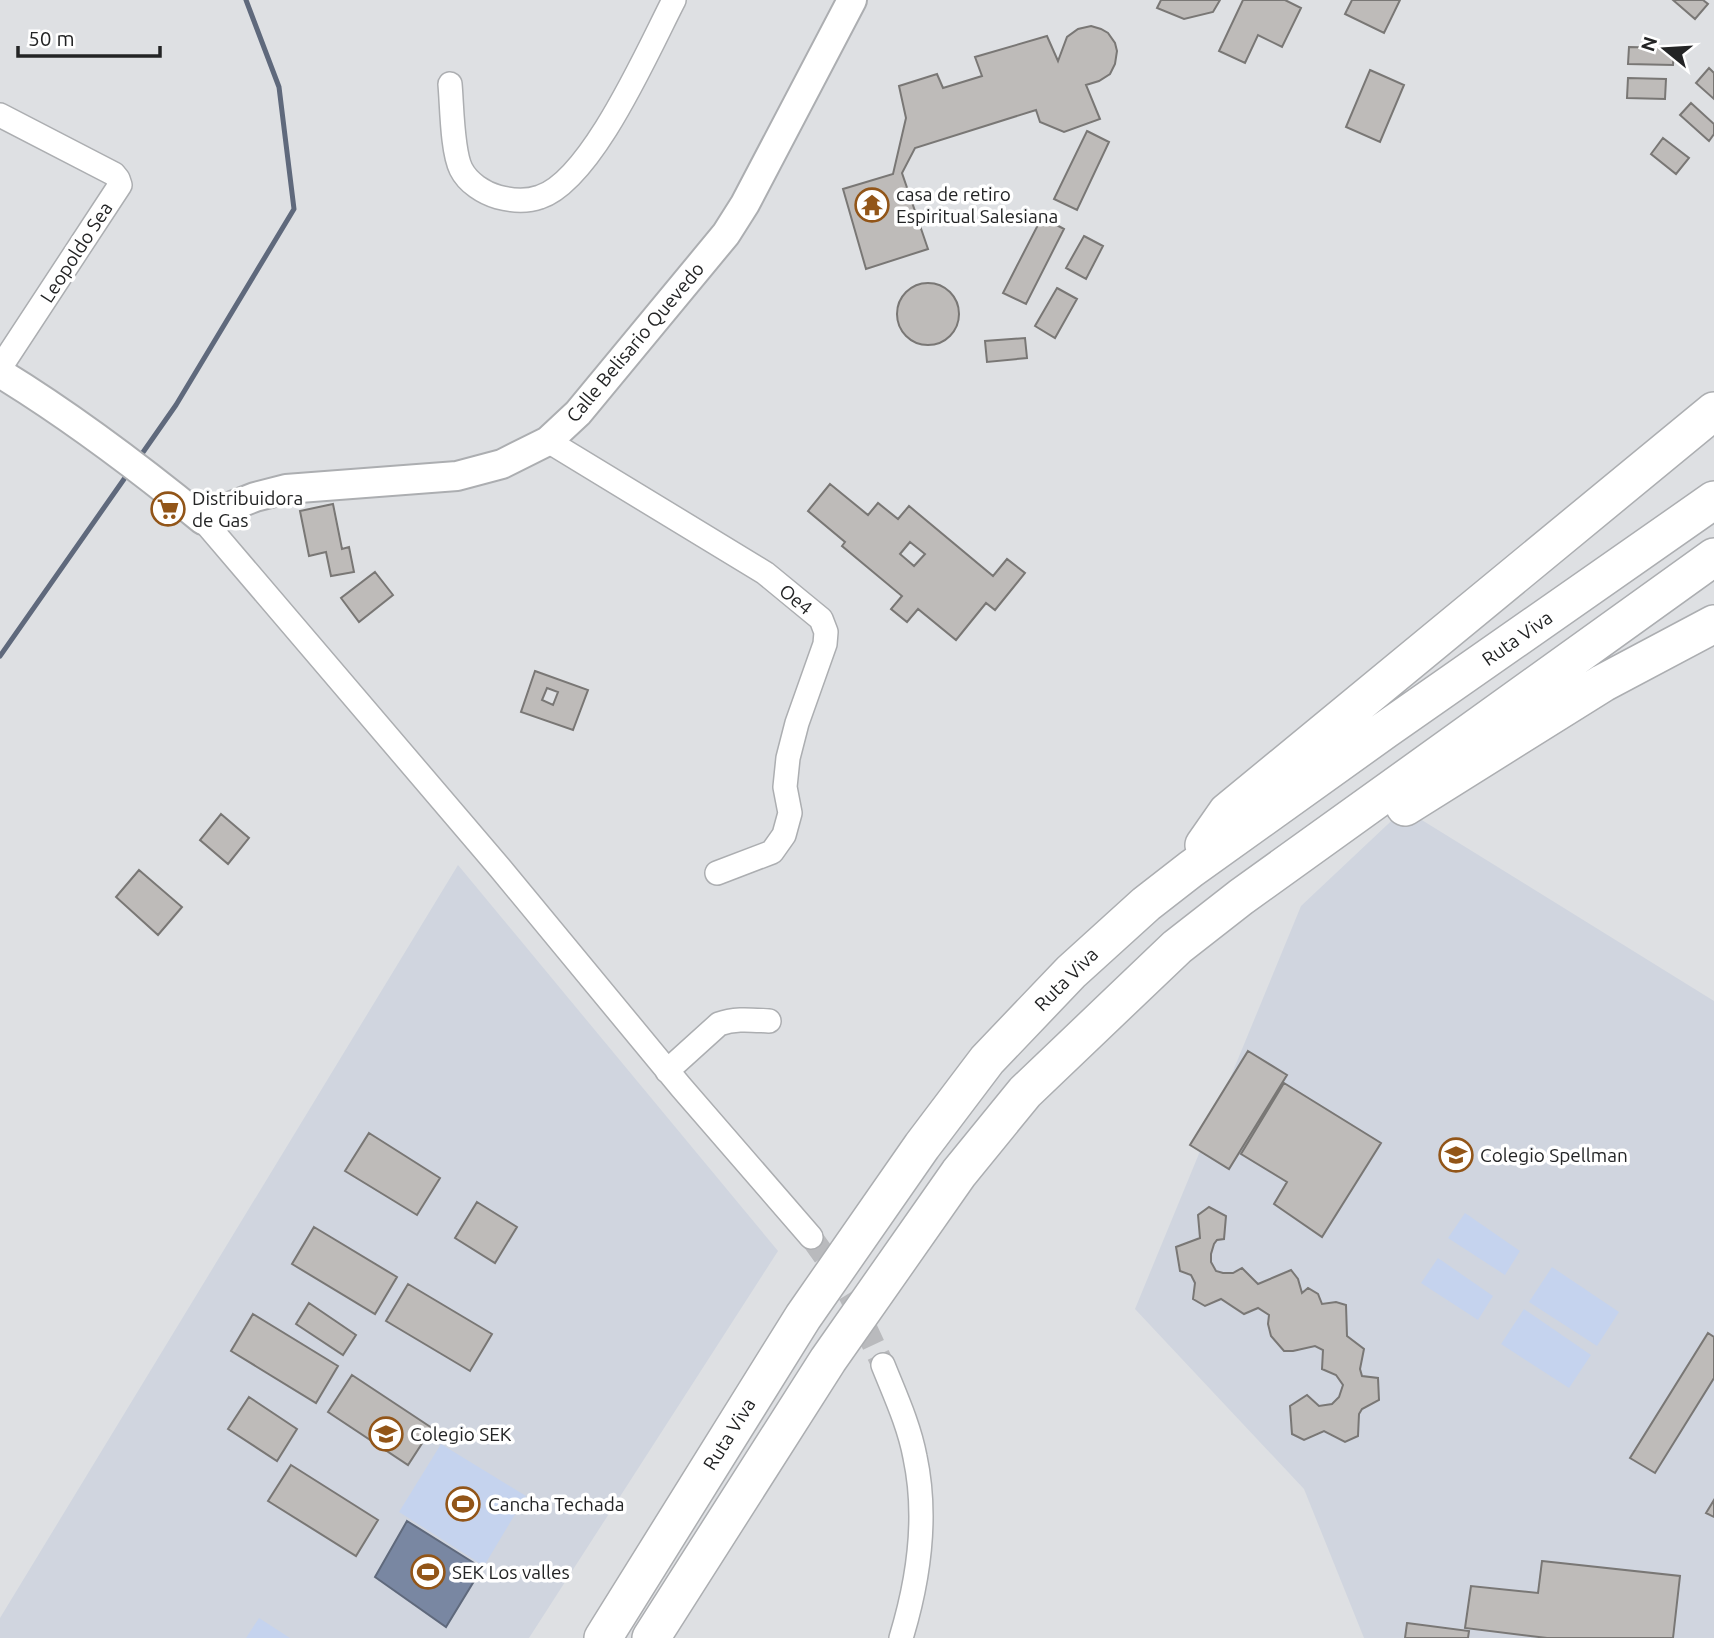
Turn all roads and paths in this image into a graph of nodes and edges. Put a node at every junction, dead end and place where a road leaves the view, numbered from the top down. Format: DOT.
graph roads {
  1 [pos="674,0"];
  2 [pos="852,0"];
  3 [pos="450,84"];
  4 [pos="0,115"];
  5 [pos="0,368"];
  6 [pos="0,373"];
  7 [pos="1712,412"];
  8 [pos="548,441"];
  9 [pos="1714,499"];
  10 [pos="204,520"];
  11 [pos="1714,557"];
  12 [pos="1704,631"];
  13 [pos="1191,869"];
  14 [pos="717,873"];
  15 [pos="769,1021"];
  16 [pos="1100,1022"];
  17 [pos="667,1071"];
  18 [pos="811,1237"];
  19 [pos="883,1365"];
  20 [pos="603,1638"];
  21 [pos="651,1638"];
  22 [pos="901,1638"];
  1 -- 3 [label="street"];
  2 -- 8 [label="street, Calle Belisario Quevedo"];
  4 -- 5 [label="street, Leopoldo Sea"];
  6 -- 10 [label="street"];
  7 -- 13 [label="highway"];
  8 -- 10 [label="street, Calle Belisario Quevedo"];
  8 -- 14 [label="street, Oe4"];
  9 -- 13 [label="highway, Ruta Viva"];
  10 -- 17 [label="street"];
  11 -- 16 [label="highway"];
  12 -- 16 [label="highway"];
  13 -- 20 [label="highway, Ruta Viva"];
  15 -- 17 [label="street"];
  16 -- 21 [label="highway"];
  17 -- 18 [label="street"];
  19 -- 22 [label="street"];
}
